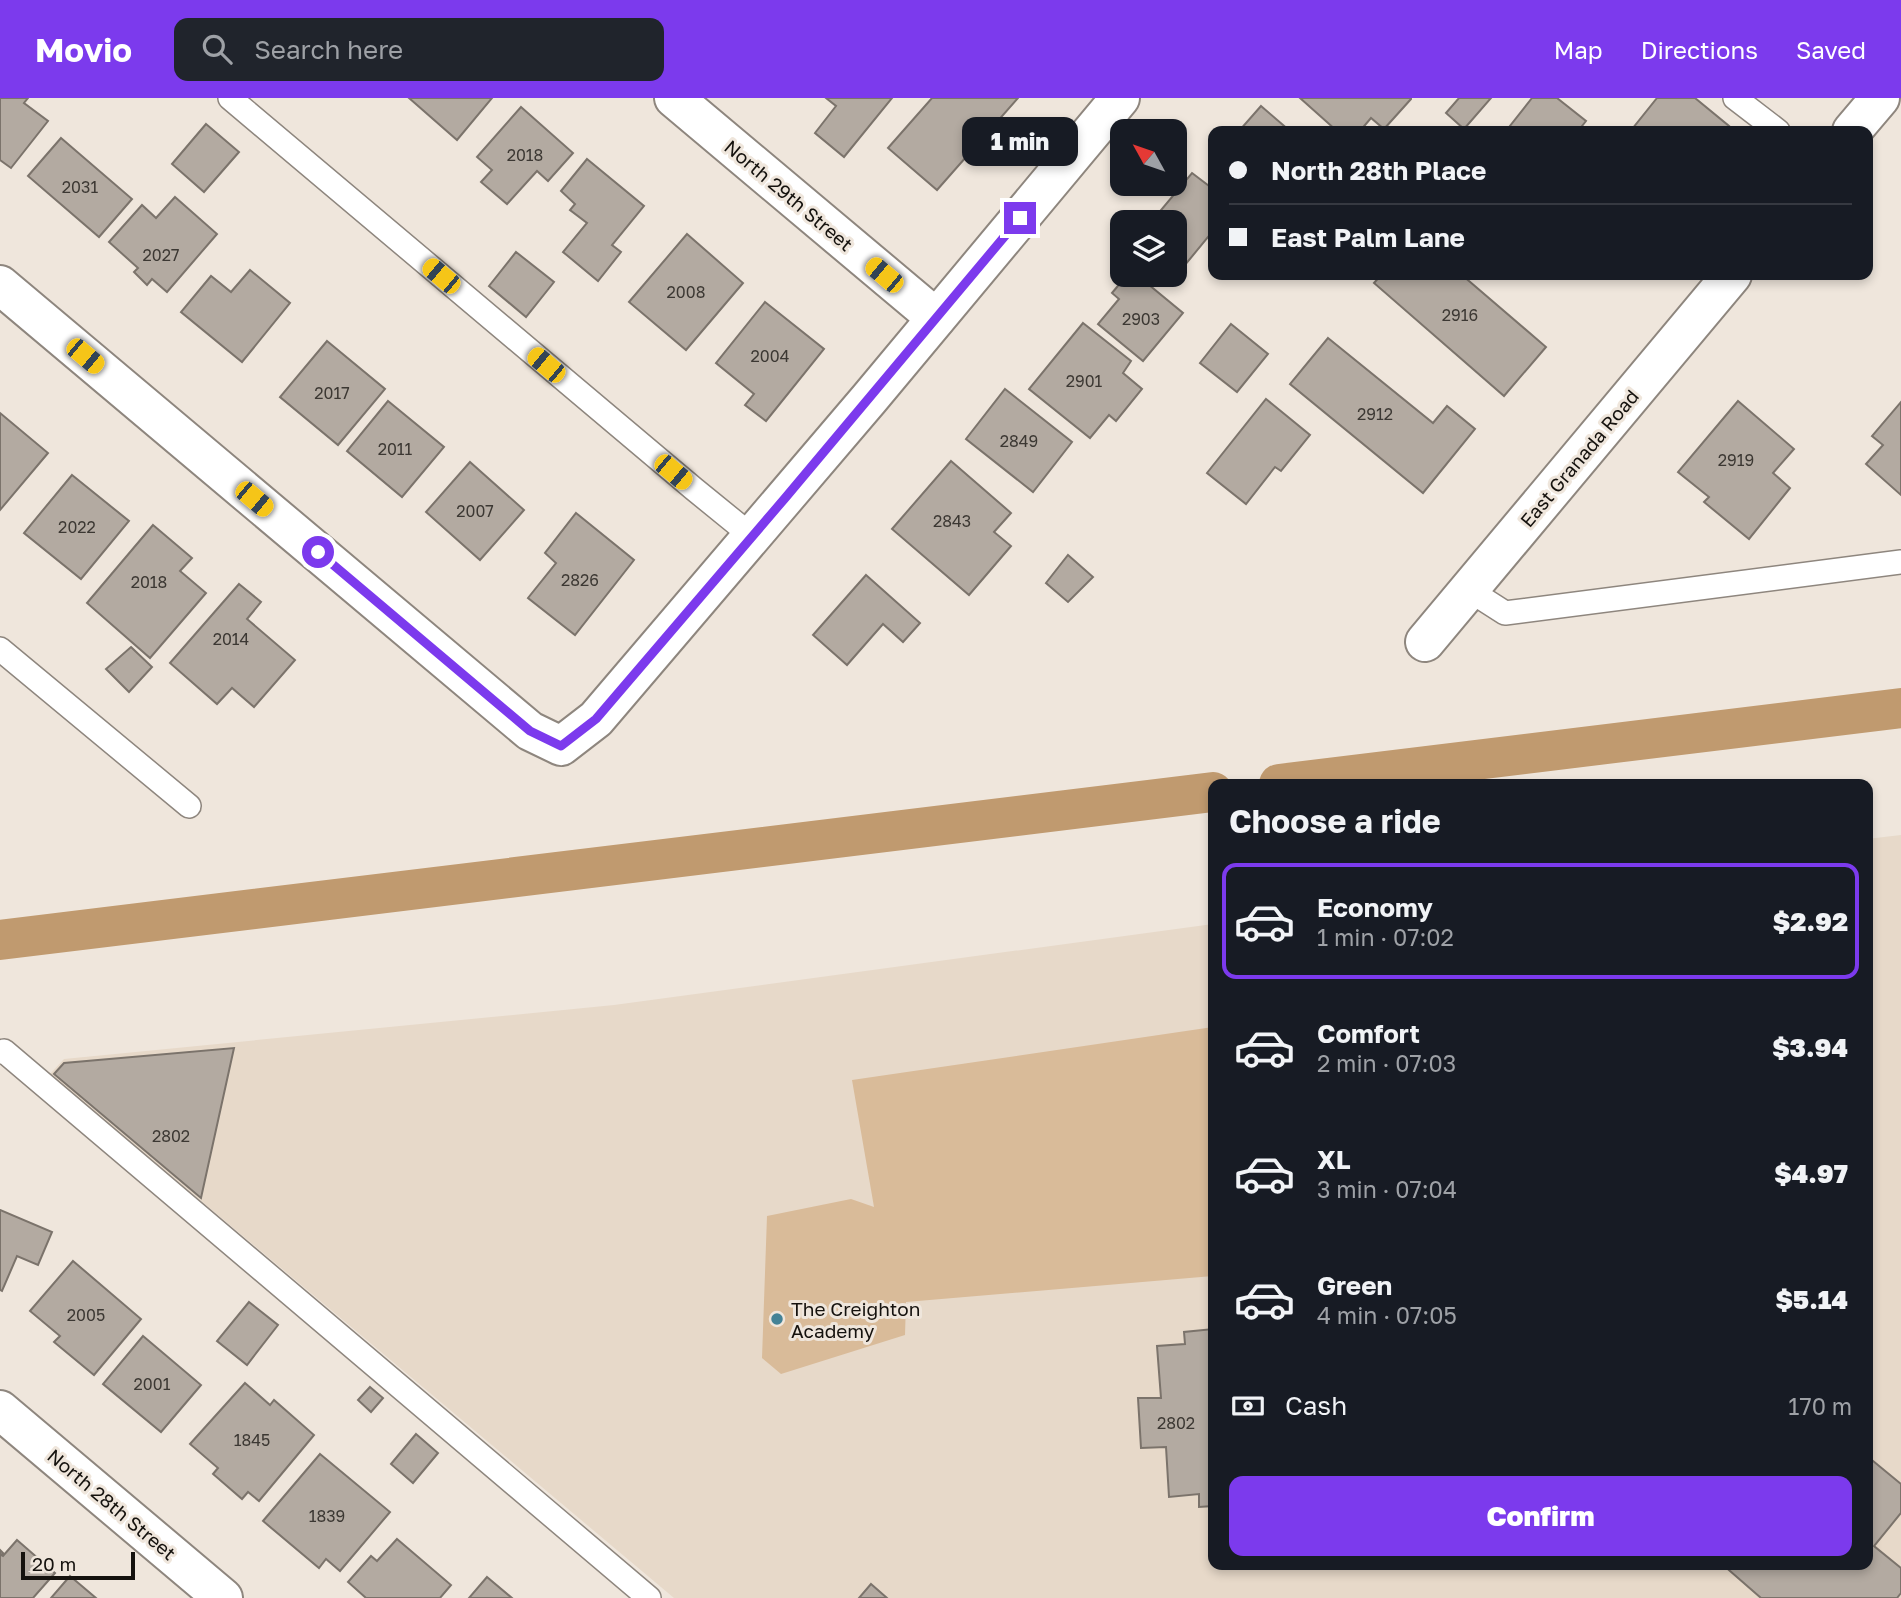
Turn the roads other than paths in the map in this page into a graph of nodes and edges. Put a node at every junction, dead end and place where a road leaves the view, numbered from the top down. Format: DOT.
graph roads {
  1 [pos="230,98"];
  2 [pos="674,98"];
  3 [pos="1120,98"];
  4 [pos="1735,98"];
  5 [pos="1880,98"];
  6 [pos="1771,126"];
  7 [pos="1856,126"];
  8 [pos="1728,280"];
  9 [pos="0,285"];
  10 [pos="936,318"];
  11 [pos="752,537"];
  12 [pos="1901,562"];
  13 [pos="1469,590"];
  14 [pos="1425,642"];
  15 [pos="0,649"];
  16 [pos="189,806"];
  17 [pos="0,1052"];
  18 [pos="0,1410"];
  19 [pos="223,1598"];
  20 [pos="649,1598"];
  1 -- 11 [label="lane"];
  2 -- 10 [label="street, North 29th Street"];
  3 -- 10 [label="street"];
  4 -- 6 [label="lane"];
  5 -- 7 [label="street"];
  8 -- 13 [label="street, East Granada Road"];
  9 -- 11 [label="street"];
  10 -- 11 [label="street"];
  12 -- 13 [label="lane"];
  13 -- 14 [label="street, East Granada Road"];
  15 -- 16 [label="lane"];
  17 -- 20 [label="lane"];
  18 -- 19 [label="street, North 28th Street"];
}
